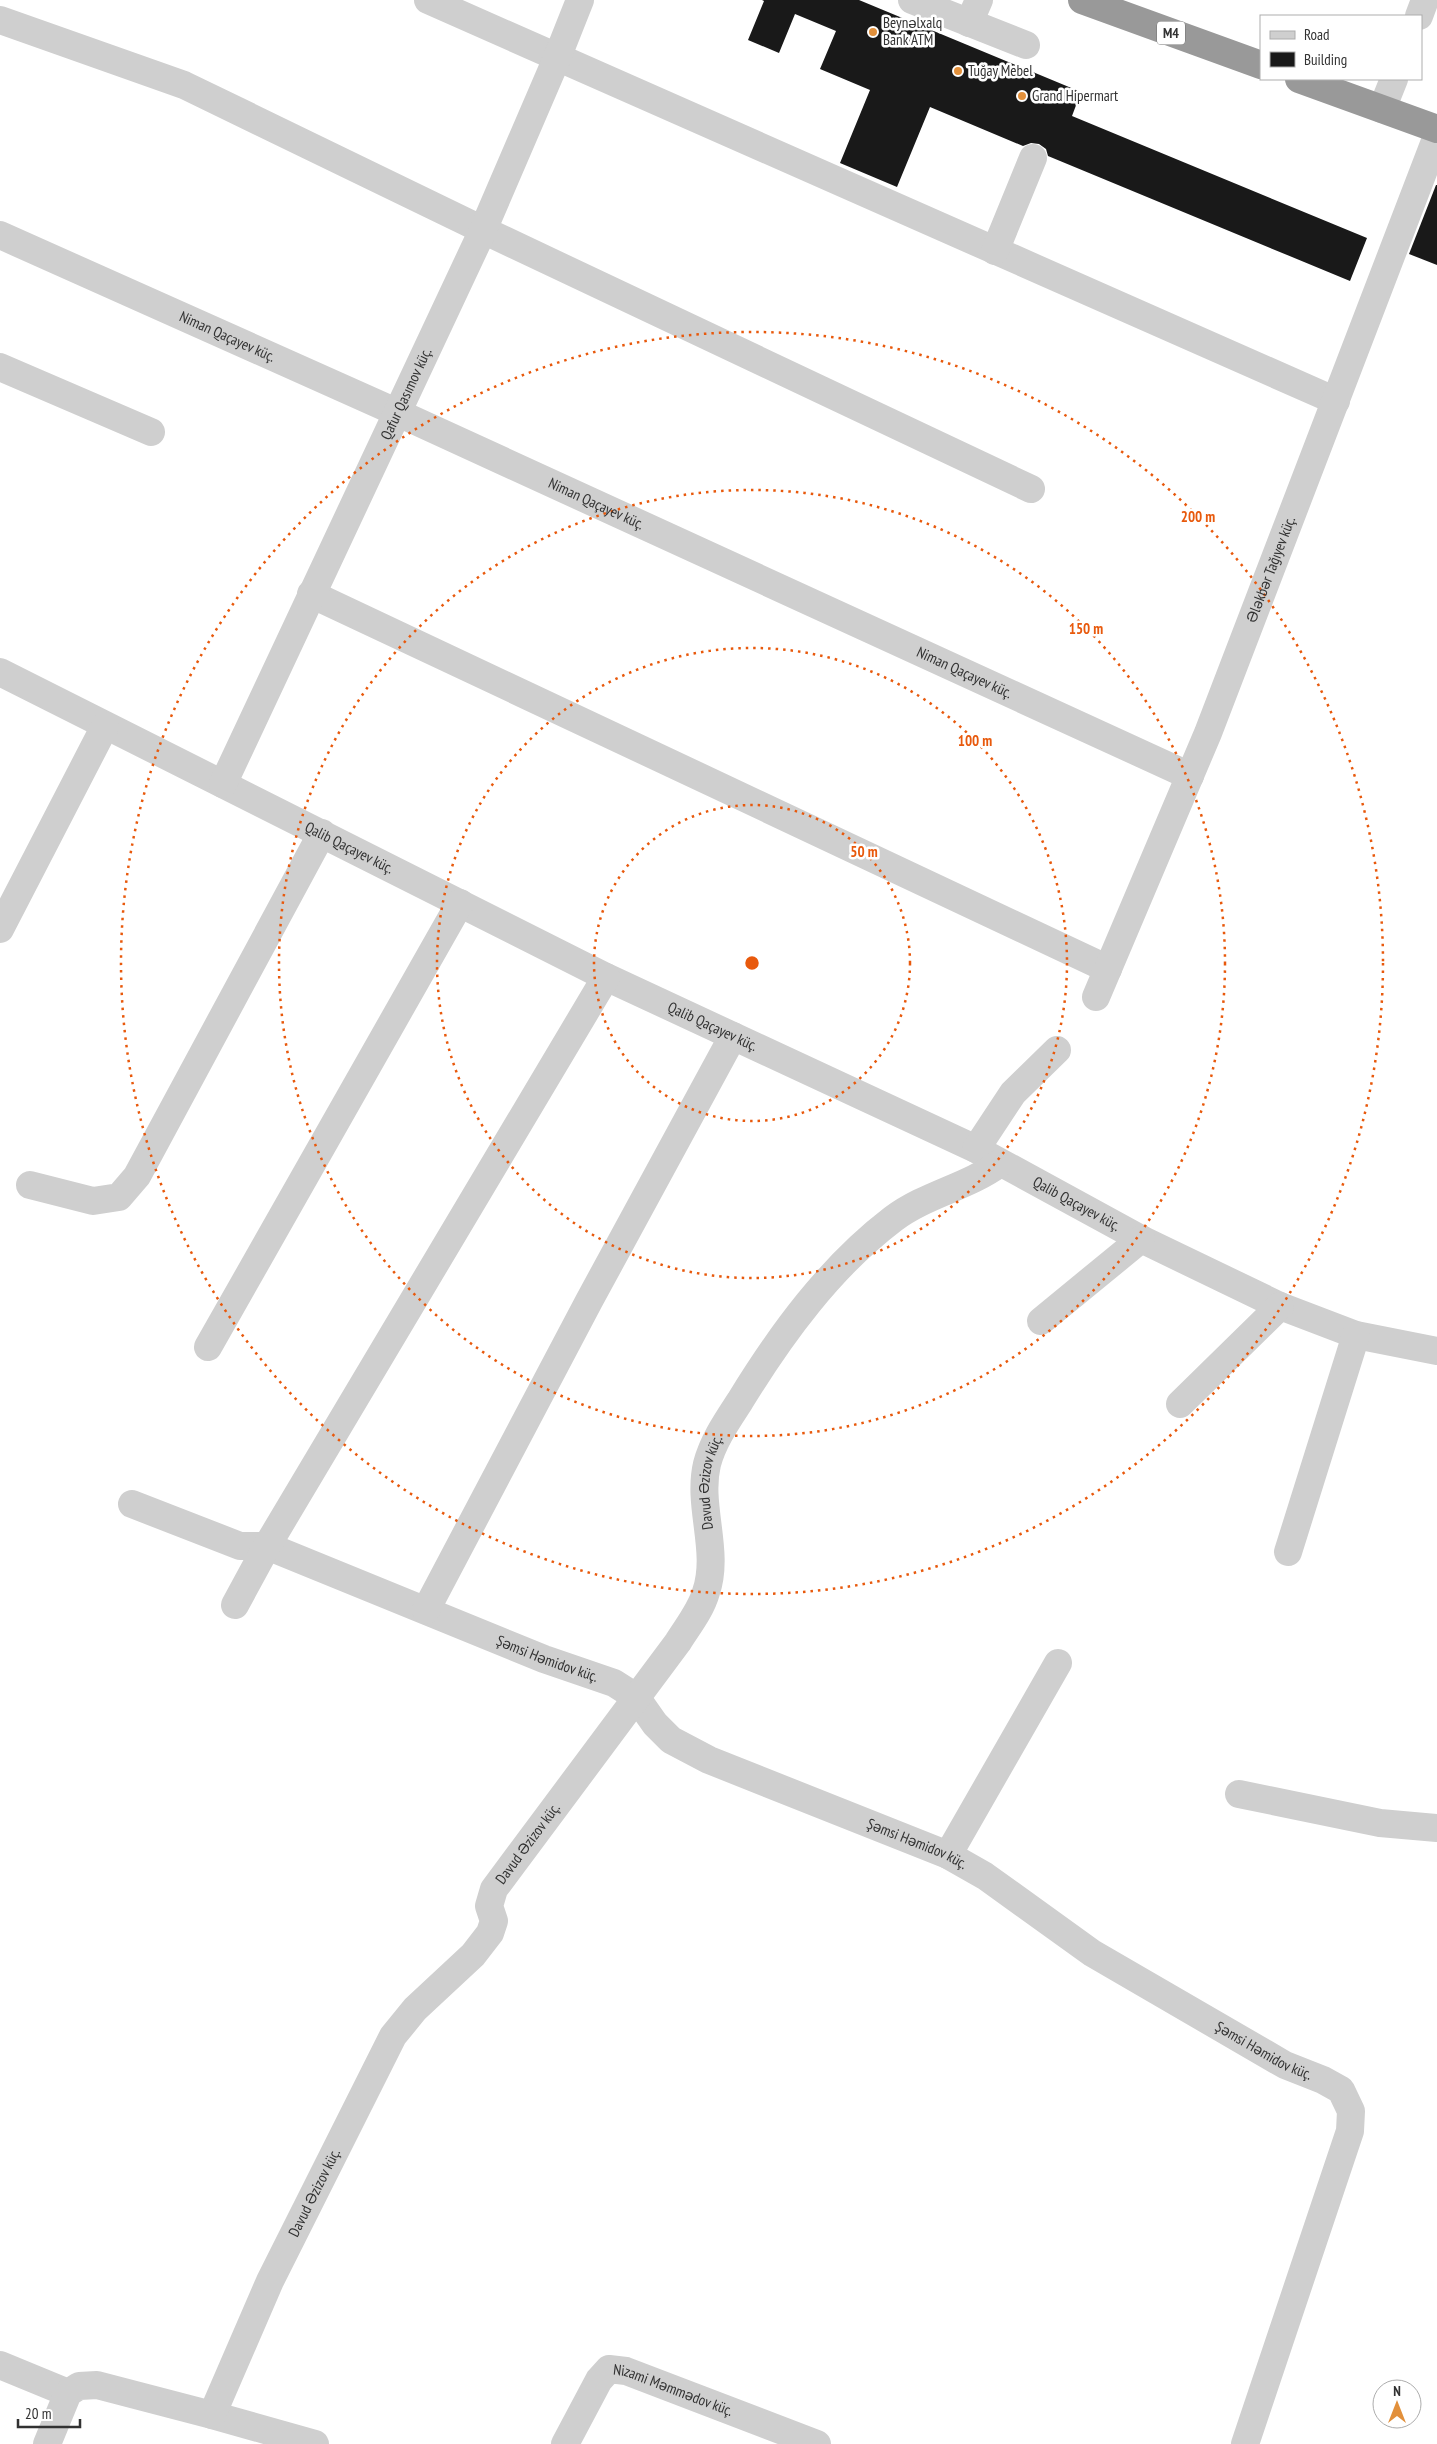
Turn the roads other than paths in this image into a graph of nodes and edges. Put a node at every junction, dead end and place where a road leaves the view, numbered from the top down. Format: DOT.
graph roads {
  1 [pos="428,0"];
  2 [pos="580,0"];
  3 [pos="912,0"];
  4 [pos="1082,0"];
  5 [pos="1426,0"];
  6 [pos="974,11"];
  7 [pos="1419,15"];
  8 [pos="0,20"];
  9 [pos="1026,45"];
  10 [pos="557,58"];
  11 [pos="1260,65"];
  12 [pos="1302,80"];
  13 [pos="1394,80"];
  14 [pos="1382,109"];
  15 [pos="1437,129"];
  16 [pos="1437,136"];
  17 [pos="1033,158"];
  18 [pos="483,230"];
  19 [pos="0,235"];
  20 [pos="995,251"];
  21 [pos="0,367"];
  22 [pos="1336,401"];
  23 [pos="396,412"];
  24 [pos="151,432"];
  25 [pos="1031,489"];
  26 [pos="311,594"];
  27 [pos="0,672"];
  28 [pos="105,726"];
  29 [pos="1190,776"];
  30 [pos="223,784"];
  31 [pos="322,833"];
  32 [pos="460,903"];
  33 [pos="0,929"];
  34 [pos="1108,969"];
  35 [pos="606,977"];
  36 [pos="1096,997"];
  37 [pos="733,1036"];
  38 [pos="1057,1050"];
  39 [pos="976,1149"];
  40 [pos="1000,1163"];
  41 [pos="30,1185"];
  42 [pos="1141,1239"];
  43 [pos="1280,1306"];
  44 [pos="1041,1321"];
  45 [pos="1356,1335"];
  46 [pos="208,1346"];
  47 [pos="1437,1351"];
  48 [pos="1180,1404"];
  49 [pos="132,1504"];
  50 [pos="267,1546"];
  51 [pos="1288,1552"];
  52 [pos="235,1605"];
  53 [pos="426,1610"];
  54 [pos="1058,1663"];
  55 [pos="636,1697"];
  56 [pos="1239,1794"];
  57 [pos="1437,1828"];
  58 [pos="948,1855"];
  59 [pos="0,2364"];
  60 [pos="68,2393"];
  61 [pos="212,2415"];
  62 [pos="47,2444"];
  63 [pos="315,2444"];
  64 [pos="565,2444"];
  65 [pos="817,2444"];
  66 [pos="1245,2444"];
  1 -- 10 [label="street"];
  2 -- 10 [label="street, Qafur Qasımov küç."];
  3 -- 6 [label="street"];
  4 -- 11 [label="highway, M4"];
  5 -- 7 [label="street"];
  6 -- 9 [label="street"];
  8 -- 18 [label="street"];
  10 -- 18 [label="street, Qafur Qasımov küç."];
  10 -- 20 [label="street"];
  12 -- 14 [label="highway"];
  13 -- 14 [label="street"];
  14 -- 15 [label="highway"];
  16 -- 22 [label="street, Ələkbər Tağıyev küç."];
  17 -- 20 [label="street"];
  18 -- 23 [label="street, Qafur Qasımov küç."];
  18 -- 25 [label="street"];
  19 -- 23 [label="street, Niman Qaçayev küç."];
  20 -- 22 [label="street"];
  21 -- 24 [label="street"];
  22 -- 29 [label="street, Ələkbər Tağıyev küç."];
  23 -- 26 [label="street, Qafur Qasımov küç."];
  23 -- 29 [label="street, Niman Qaçayev küç."];
  26 -- 30 [label="street, Qafur Qasımov küç."];
  26 -- 34 [label="street"];
  27 -- 28 [label="street, Qalib Qaçayev küç."];
  28 -- 30 [label="street, Qalib Qaçayev küç."];
  28 -- 33 [label="street"];
  29 -- 34 [label="street, Ələkbər Tağıyev küç."];
  30 -- 31 [label="street, Qalib Qaçayev küç."];
  31 -- 32 [label="street, Qalib Qaçayev küç."];
  31 -- 41 [label="street"];
  32 -- 35 [label="street, Qalib Qaçayev küç."];
  32 -- 46 [label="street"];
  34 -- 36 [label="street, Ələkbər Tağıyev küç."];
  35 -- 37 [label="street, Qalib Qaçayev küç."];
  35 -- 50 [label="street"];
  37 -- 39 [label="street, Qalib Qaçayev küç."];
  37 -- 53 [label="street"];
  38 -- 39 [label="street"];
  39 -- 40 [label="street, Qalib Qaçayev küç."];
  40 -- 42 [label="street, Qalib Qaçayev küç."];
  40 -- 55 [label="street, Davud Əzizov küç."];
  42 -- 43 [label="street, Qalib Qaçayev küç."];
  42 -- 44 [label="street"];
  43 -- 45 [label="street, Qalib Qaçayev küç."];
  43 -- 48 [label="street"];
  45 -- 47 [label="street, Qalib Qaçayev küç."];
  45 -- 51 [label="street"];
  49 -- 50 [label="street, Şəmsi Həmidov küç."];
  50 -- 52 [label="street"];
  50 -- 53 [label="street, Şəmsi Həmidov küç."];
  53 -- 55 [label="street, Şəmsi Həmidov küç."];
  54 -- 58 [label="street"];
  55 -- 58 [label="street, Şəmsi Həmidov küç."];
  55 -- 61 [label="street, Davud Əzizov küç."];
  56 -- 57 [label="street"];
  58 -- 66 [label="street, Şəmsi Həmidov küç."];
  59 -- 60 [label="street"];
  60 -- 61 [label="street"];
  60 -- 62 [label="street"];
  61 -- 63 [label="street"];
  64 -- 65 [label="street, Nizami Məmmədov küç."];
}
